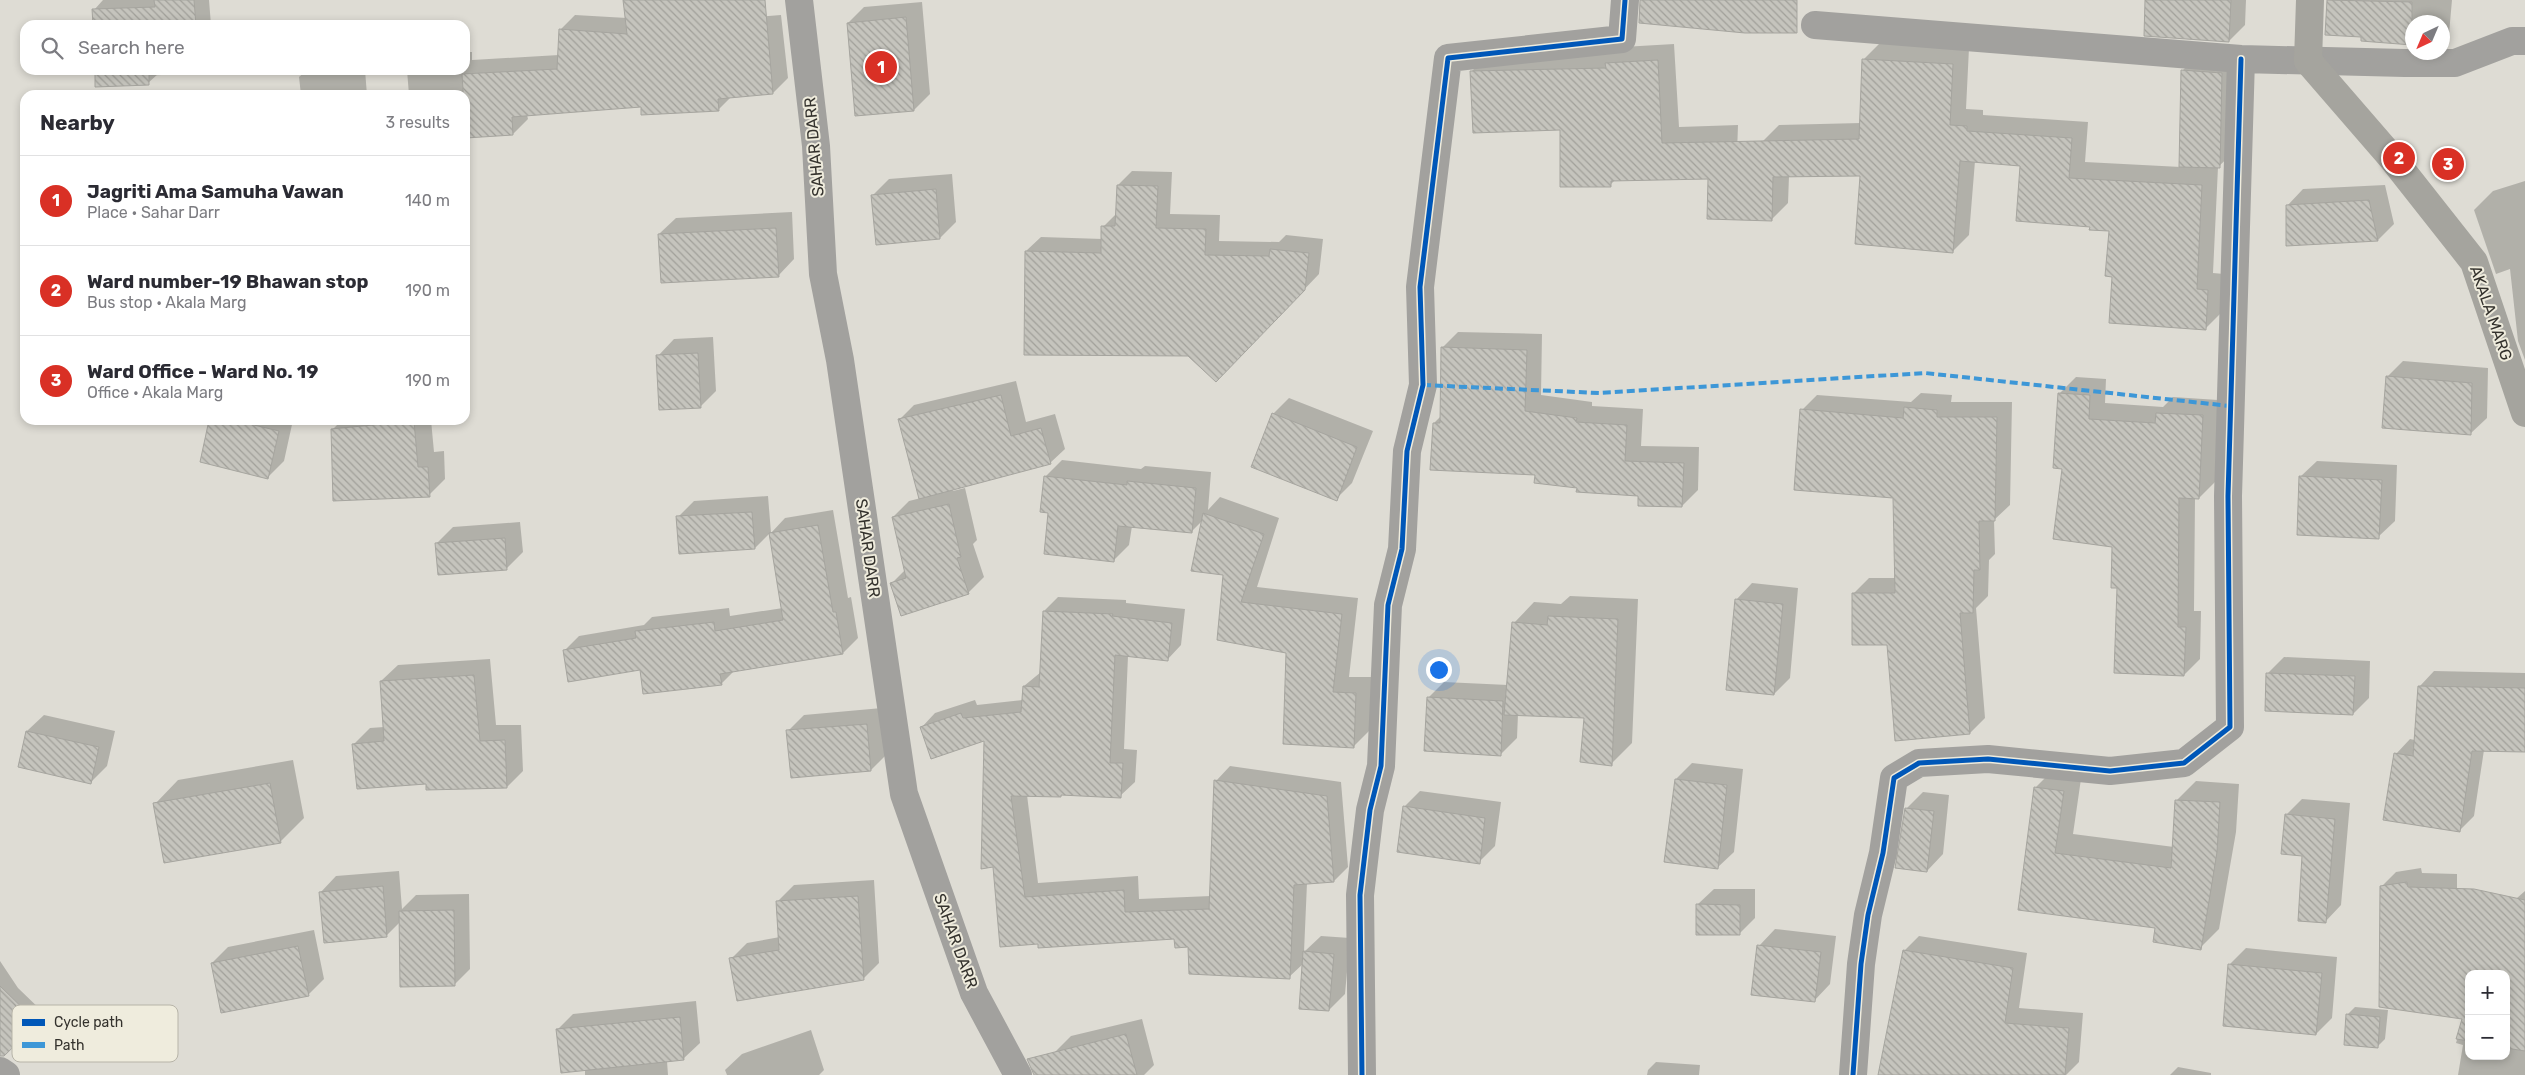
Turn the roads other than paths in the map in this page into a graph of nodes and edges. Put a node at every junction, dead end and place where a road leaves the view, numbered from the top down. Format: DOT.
graph roads {
  1 [pos="799,0"];
  2 [pos="1625,0"];
  3 [pos="2310,0"];
  4 [pos="1815,25"];
  5 [pos="2525,41"];
  6 [pos="2241,59"];
  7 [pos="2308,61"];
  8 [pos="2525,413"];
  9 [pos="0,1071"];
  10 [pos="6,1075"];
  11 [pos="1018,1075"];
  12 [pos="1362,1075"];
  13 [pos="1853,1075"];
  1 -- 11 [label="street, SAHAR DARR"];
  2 -- 12 [label="street"];
  3 -- 7 [label="main road"];
  4 -- 6 [label="street"];
  5 -- 7 [label="street"];
  6 -- 7 [label="street"];
  6 -- 13 [label="street"];
  7 -- 8 [label="main road, AKALA MARG"];
  9 -- 10 [label="street"];
}
